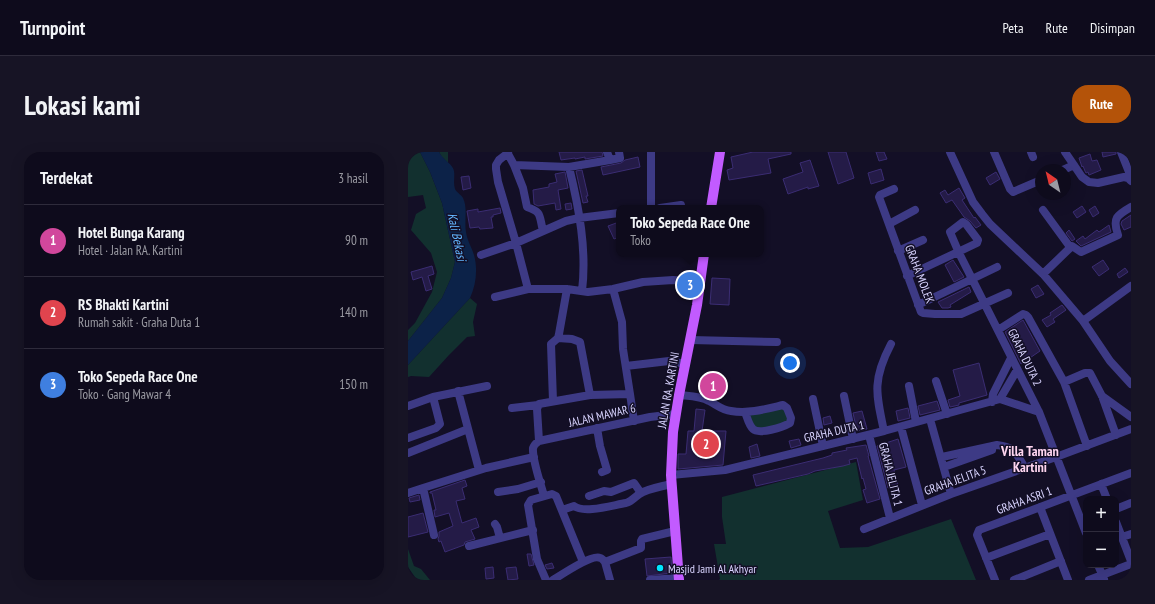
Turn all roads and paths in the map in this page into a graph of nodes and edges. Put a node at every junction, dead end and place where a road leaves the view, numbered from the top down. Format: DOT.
graph roads {
  1 [pos="619,152"];
  2 [pos="651,152"];
  3 [pos="720,152"];
  4 [pos="950,152"];
  5 [pos="994,152"];
  6 [pos="1065,152"];
  7 [pos="1121,152"];
  8 [pos="508,153"];
  9 [pos="608,156"];
  10 [pos="514,165"];
  11 [pos="1074,165"];
  12 [pos="1071,166"];
  13 [pos="569,167"];
  14 [pos="1131,177"];
  15 [pos="1131,181"];
  16 [pos="1035,183"];
  17 [pos="894,189"];
  18 [pos="651,205"];
  19 [pos="711,205"];
  20 [pos="1131,207"];
  21 [pos="915,210"];
  22 [pos="1043,210"];
  23 [pos="616,213"];
  24 [pos="579,218"];
  25 [pos="889,224"];
  26 [pos="543,230"];
  27 [pos="923,240"];
  28 [pos="516,243"];
  29 [pos="1070,247"];
  30 [pos="898,250"];
  31 [pos="959,253"];
  32 [pos="481,255"];
  33 [pos="703,257"];
  34 [pos="997,267"];
  35 [pos="1043,274"];
  36 [pos="907,276"];
  37 [pos="973,279"];
  38 [pos="699,282"];
  39 [pos="1131,286"];
  40 [pos="528,289"];
  41 [pos="567,289"];
  42 [pos="613,289"];
  43 [pos="582,292"];
  44 [pos="1008,292"];
  45 [pos="495,296"];
  46 [pos="985,303"];
  47 [pos="918,305"];
  48 [pos="1083,321"];
  49 [pos="998,330"];
  50 [pos="558,338"];
  51 [pos="691,340"];
  52 [pos="777,342"];
  53 [pos="891,344"];
  54 [pos="1011,358"];
  55 [pos="686,364"];
  56 [pos="626,366"];
  57 [pos="1017,370"];
  58 [pos="1130,380"];
  59 [pos="936,381"];
  60 [pos="1064,382"];
  61 [pos="487,386"];
  62 [pos="909,386"];
  63 [pos="458,391"];
  64 [pos="630,394"];
  65 [pos="590,395"];
  66 [pos="679,395"];
  67 [pos="844,396"];
  68 [pos="1102,396"];
  69 [pos="433,397"];
  70 [pos="813,399"];
  71 [pos="1000,399"];
  72 [pos="553,401"];
  73 [pos="992,402"];
  74 [pos="538,405"];
  75 [pos="408,406"];
  76 [pos="512,408"];
  77 [pos="745,412"];
  78 [pos="1039,412"];
  79 [pos="675,414"];
  80 [pos="947,414"];
  81 [pos="1131,417"];
  82 [pos="930,419"];
  83 [pos="634,421"];
  84 [pos="916,422"];
  85 [pos="440,424"];
  86 [pos="901,427"];
  87 [pos="598,428"];
  88 [pos="468,429"];
  89 [pos="1131,429"];
  90 [pos="884,431"];
  91 [pos="869,435"];
  92 [pos="1116,435"];
  93 [pos="408,438"];
  94 [pos="446,438"];
  95 [pos="853,439"];
  96 [pos="537,443"];
  97 [pos="823,446"];
  98 [pos="1005,446"];
  99 [pos="1087,446"];
  100 [pos="408,452"];
  101 [pos="534,457"];
  102 [pos="942,457"];
  103 [pos="1056,457"];
  104 [pos="944,467"];
  105 [pos="1025,468"];
  106 [pos="479,470"];
  107 [pos="602,472"];
  108 [pos="1131,473"];
  109 [pos="672,480"];
  110 [pos="541,482"];
  111 [pos="1101,484"];
  112 [pos="423,488"];
  113 [pos="498,492"];
  114 [pos="408,493"];
  115 [pos="641,493"];
  116 [pos="951,494"];
  117 [pos="1072,495"];
  118 [pos="544,496"];
  119 [pos="589,496"];
  120 [pos="1106,496"];
  121 [pos="1131,503"];
  122 [pos="922,505"];
  123 [pos="1040,507"];
  124 [pos="1119,508"];
  125 [pos="562,510"];
  126 [pos="890,518"];
  127 [pos="495,524"];
  128 [pos="864,529"];
  129 [pos="533,530"];
  130 [pos="1119,530"];
  131 [pos="676,531"];
  132 [pos="1086,532"];
  133 [pos="1050,534"];
  134 [pos="1131,534"];
  135 [pos="434,535"];
  136 [pos="1122,537"];
  137 [pos="500,538"];
  138 [pos="469,546"];
  139 [pos="986,558"];
  140 [pos="1061,561"];
  141 [pos="1131,561"];
  142 [pos="583,562"];
  143 [pos="605,562"];
  144 [pos="1131,564"];
  145 [pos="1099,568"];
  146 [pos="1103,578"];
  147 [pos="679,579"];
  148 [pos="546,580"];
  149 [pos="553,580"];
  150 [pos="610,580"];
  151 [pos="650,580"];
  152 [pos="994,580"];
  153 [pos="1014,580"];
  154 [pos="1068,580"];
  155 [pos="1089,580"];
  1 -- 9 [label="street"];
  2 -- 18 [label="street"];
  3 -- 19 [label="main road"];
  4 -- 35 [label="street"];
  5 -- 16 [label="street"];
  6 -- 11 [label="street"];
  7 -- 14 [label="street"];
  8 -- 10 [label="street"];
  8 -- 28 [label="street"];
  9 -- 13 [label="street"];
  10 -- 13 [label="street"];
  10 -- 26 [label="street"];
  11 -- 12 [label="street"];
  11 -- 15 [label="street"];
  13 -- 24 [label="street"];
  17 -- 25 [label="street, GRAHA MOLEK"];
  20 -- 29 [label="street"];
  21 -- 25 [label="street"];
  22 -- 29 [label="street"];
  23 -- 24 [label="street"];
  24 -- 26 [label="street"];
  24 -- 43 [label="street"];
  25 -- 30 [label="street, GRAHA MOLEK"];
  26 -- 28 [label="street"];
  27 -- 30 [label="street"];
  28 -- 32 [label="street"];
  28 -- 40 [label="street"];
  29 -- 35 [label="street"];
  30 -- 36 [label="street, GRAHA MOLEK"];
  31 -- 31 [label="street, GRAHA DUTA 2"];
  31 -- 36 [label="street"];
  31 -- 37 [label="street, GRAHA DUTA 2"];
  33 -- 38 [label="main road, JALAN RA. KARTINI"];
  34 -- 37 [label="street"];
  35 -- 48 [label="street"];
  36 -- 47 [label="street, GRAHA MOLEK"];
  37 -- 46 [label="street, GRAHA DUTA 2"];
  37 -- 47 [label="street"];
  38 -- 42 [label="street"];
  38 -- 51 [label="main road, JALAN RA. KARTINI"];
  39 -- 48 [label="street"];
  40 -- 41 [label="street"];
  40 -- 45 [label="street"];
  41 -- 43 [label="street"];
  41 -- 50 [label="street"];
  42 -- 43 [label="street"];
  42 -- 56 [label="street"];
  44 -- 46 [label="street"];
  46 -- 47 [label="street, GRAHA MOLEK"];
  46 -- 49 [label="street, GRAHA DUTA 2"];
  48 -- 58 [label="street"];
  49 -- 54 [label="street, GRAHA DUTA 2"];
  49 -- 60 [label="street"];
  50 -- 65 [label="street"];
  50 -- 72 [label="street"];
  51 -- 52 [label="street"];
  51 -- 55 [label="main road, JALAN RA. KARTINI"];
  53 -- 90 [label="street"];
  54 -- 57 [label="street, GRAHA DUTA 2"];
  54 -- 73 [label="street"];
  55 -- 56 [label="street"];
  55 -- 66 [label="main road, JALAN RA. KARTINI"];
  56 -- 64 [label="street"];
  57 -- 71 [label="street"];
  57 -- 78 [label="street, GRAHA DUTA 2"];
  59 -- 80 [label="street"];
  60 -- 68 [label="street"];
  60 -- 99 [label="street"];
  61 -- 63 [label="street"];
  62 -- 84 [label="street"];
  63 -- 69 [label="street"];
  63 -- 88 [label="street"];
  64 -- 65 [label="street"];
  64 -- 83 [label="street"];
  65 -- 72 [label="street"];
  66 -- 77 [label="street"];
  66 -- 79 [label="main road, JALAN RA. KARTINI"];
  67 -- 95 [label="street"];
  68 -- 81 [label="street"];
  68 -- 92 [label="street"];
  69 -- 75 [label="street"];
  69 -- 85 [label="street"];
  70 -- 97 [label="street"];
  71 -- 73 [label="street, GRAHA DUTA 1"];
  71 -- 78 [label="street"];
  72 -- 74 [label="street"];
  73 -- 80 [label="street, GRAHA DUTA 1"];
  74 -- 76 [label="street"];
  74 -- 96 [label="street"];
  77 -- 77 [label="street"];
  78 -- 103 [label="street, GRAHA DUTA 2"];
  79 -- 83 [label="street, JALAN MAWAR 6"];
  79 -- 109 [label="main road, JALAN RA. KARTINI"];
  80 -- 82 [label="street, GRAHA DUTA 1"];
  82 -- 84 [label="street, GRAHA DUTA 1"];
  82 -- 102 [label="street"];
  83 -- 87 [label="street, JALAN MAWAR 6"];
  84 -- 86 [label="street, GRAHA DUTA 1"];
  85 -- 93 [label="street"];
  85 -- 94 [label="street"];
  86 -- 90 [label="street, GRAHA DUTA 1"];
  86 -- 122 [label="street"];
  87 -- 96 [label="street, JALAN MAWAR 6"];
  87 -- 107 [label="street"];
  88 -- 94 [label="street"];
  88 -- 106 [label="street"];
  89 -- 92 [label="street, GRAHA JELITA 5"];
  90 -- 91 [label="street, GRAHA DUTA 1"];
  91 -- 95 [label="street, GRAHA DUTA 1"];
  91 -- 126 [label="street, GRAHA JELITA 1"];
  92 -- 99 [label="street, GRAHA JELITA 5"];
  94 -- 100 [label="street"];
  95 -- 97 [label="street, GRAHA DUTA 1"];
  96 -- 101 [label="street"];
  97 -- 109 [label="street, GRAHA DUTA 1"];
  98 -- 102 [label="street"];
  98 -- 104 [label="street"];
  98 -- 105 [label="street"];
  99 -- 103 [label="street, GRAHA JELITA 5"];
  101 -- 106 [label="street"];
  101 -- 110 [label="street"];
  102 -- 104 [label="street"];
  103 -- 105 [label="street, GRAHA JELITA 5"];
  103 -- 117 [label="street, GRAHA DUTA 2"];
  104 -- 116 [label="street"];
  105 -- 116 [label="street, GRAHA JELITA 5"];
  106 -- 112 [label="street"];
  108 -- 111 [label="street, GRAHA ASRI 1"];
  109 -- 115 [label="street, GRAHA DUTA 1"];
  109 -- 131 [label="main road, JALAN RA. KARTINI"];
  110 -- 113 [label="street"];
  110 -- 118 [label="street"];
  111 -- 117 [label="street, GRAHA ASRI 1"];
  111 -- 120 [label="street"];
  112 -- 114 [label="street"];
  112 -- 135 [label="street"];
  115 -- 119 [label="street"];
  115 -- 125 [label="street, GRAHA DUTA 1"];
  116 -- 122 [label="street, GRAHA JELITA 5"];
  117 -- 123 [label="street, GRAHA ASRI 1"];
  117 -- 132 [label="street, GRAHA DUTA 2"];
  118 -- 125 [label="street"];
  118 -- 129 [label="street"];
  121 -- 124 [label="street"];
  122 -- 126 [label="street, GRAHA JELITA 5"];
  123 -- 133 [label="street"];
  123 -- 139 [label="street, GRAHA ASRI 1"];
  125 -- 142 [label="street"];
  126 -- 128 [label="street, GRAHA JELITA 5"];
  127 -- 137 [label="street"];
  129 -- 137 [label="street"];
  129 -- 148 [label="street"];
  130 -- 136 [label="street"];
  131 -- 143 [label="street"];
  131 -- 147 [label="main road, JALAN RA. KARTINI"];
  133 -- 139 [label="street"];
  133 -- 140 [label="street"];
  134 -- 136 [label="street"];
  136 -- 141 [label="street"];
  137 -- 138 [label="street"];
  139 -- 152 [label="street"];
  140 -- 153 [label="street"];
  140 -- 154 [label="street"];
  142 -- 143 [label="street"];
  142 -- 149 [label="street"];
  143 -- 150 [label="street"];
  144 -- 146 [label="street"];
  145 -- 146 [label="street"];
  146 -- 155 [label="street"];
  147 -- 151 [label="street"];
}
